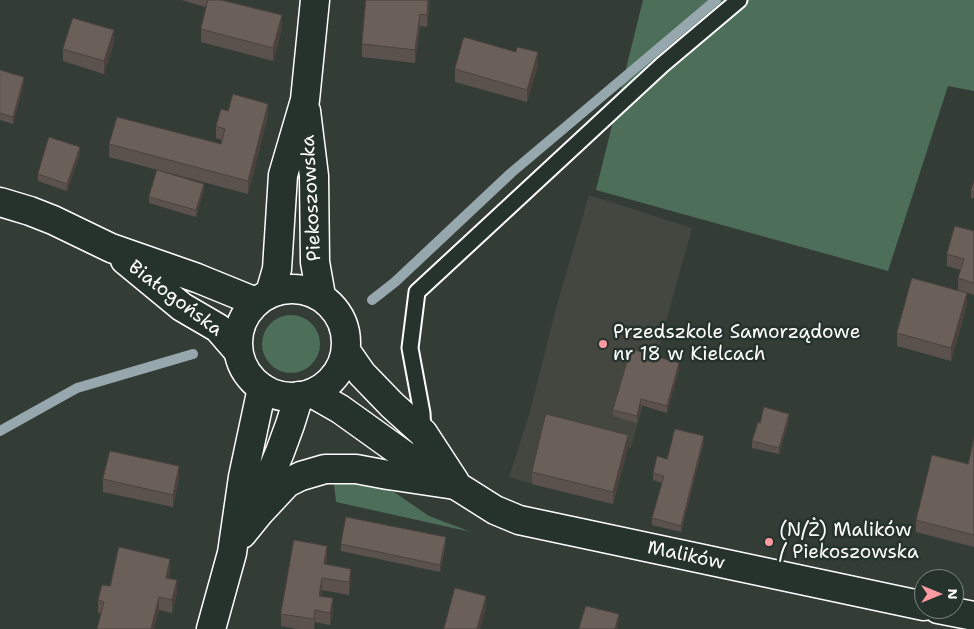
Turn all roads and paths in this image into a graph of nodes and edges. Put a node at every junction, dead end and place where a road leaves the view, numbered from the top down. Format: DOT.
graph roads {
  1 [pos="315,0"];
  2 [pos="739,0"];
  3 [pos="305,100"];
  4 [pos="0,202"];
  5 [pos="111,248"];
  6 [pos="321,296"];
  7 [pos="263,297"];
  8 [pos="346,350"];
  9 [pos="238,351"];
  10 [pos="262,388"];
  11 [pos="306,395"];
  12 [pos="423,433"];
  13 [pos="457,486"];
  14 [pos="237,544"];
  15 [pos="914,604"];
  16 [pos="211,629"];
  1 -- 3 [label="main road, Piekoszowska"];
  2 -- 12 [label="lane"];
  3 -- 6 [label="main road, Piekoszowska"];
  3 -- 7 [label="main road, Piekoszowska"];
  4 -- 5 [label="main road, Białogońska"];
  5 -- 7 [label="main road, Białogońska"];
  5 -- 9 [label="main road, Białogońska"];
  6 -- 7 [label="main road"];
  6 -- 8 [label="main road"];
  7 -- 9 [label="main road"];
  8 -- 11 [label="main road"];
  8 -- 12 [label="main road, Malików"];
  9 -- 10 [label="main road"];
  10 -- 11 [label="main road"];
  10 -- 14 [label="main road"];
  11 -- 13 [label="main road, Malików"];
  11 -- 14 [label="main road"];
  12 -- 13 [label="main road, Malików"];
  13 -- 14 [label="main road"];
  13 -- 15 [label="main road, Malików"];
  14 -- 16 [label="main road"];
}
